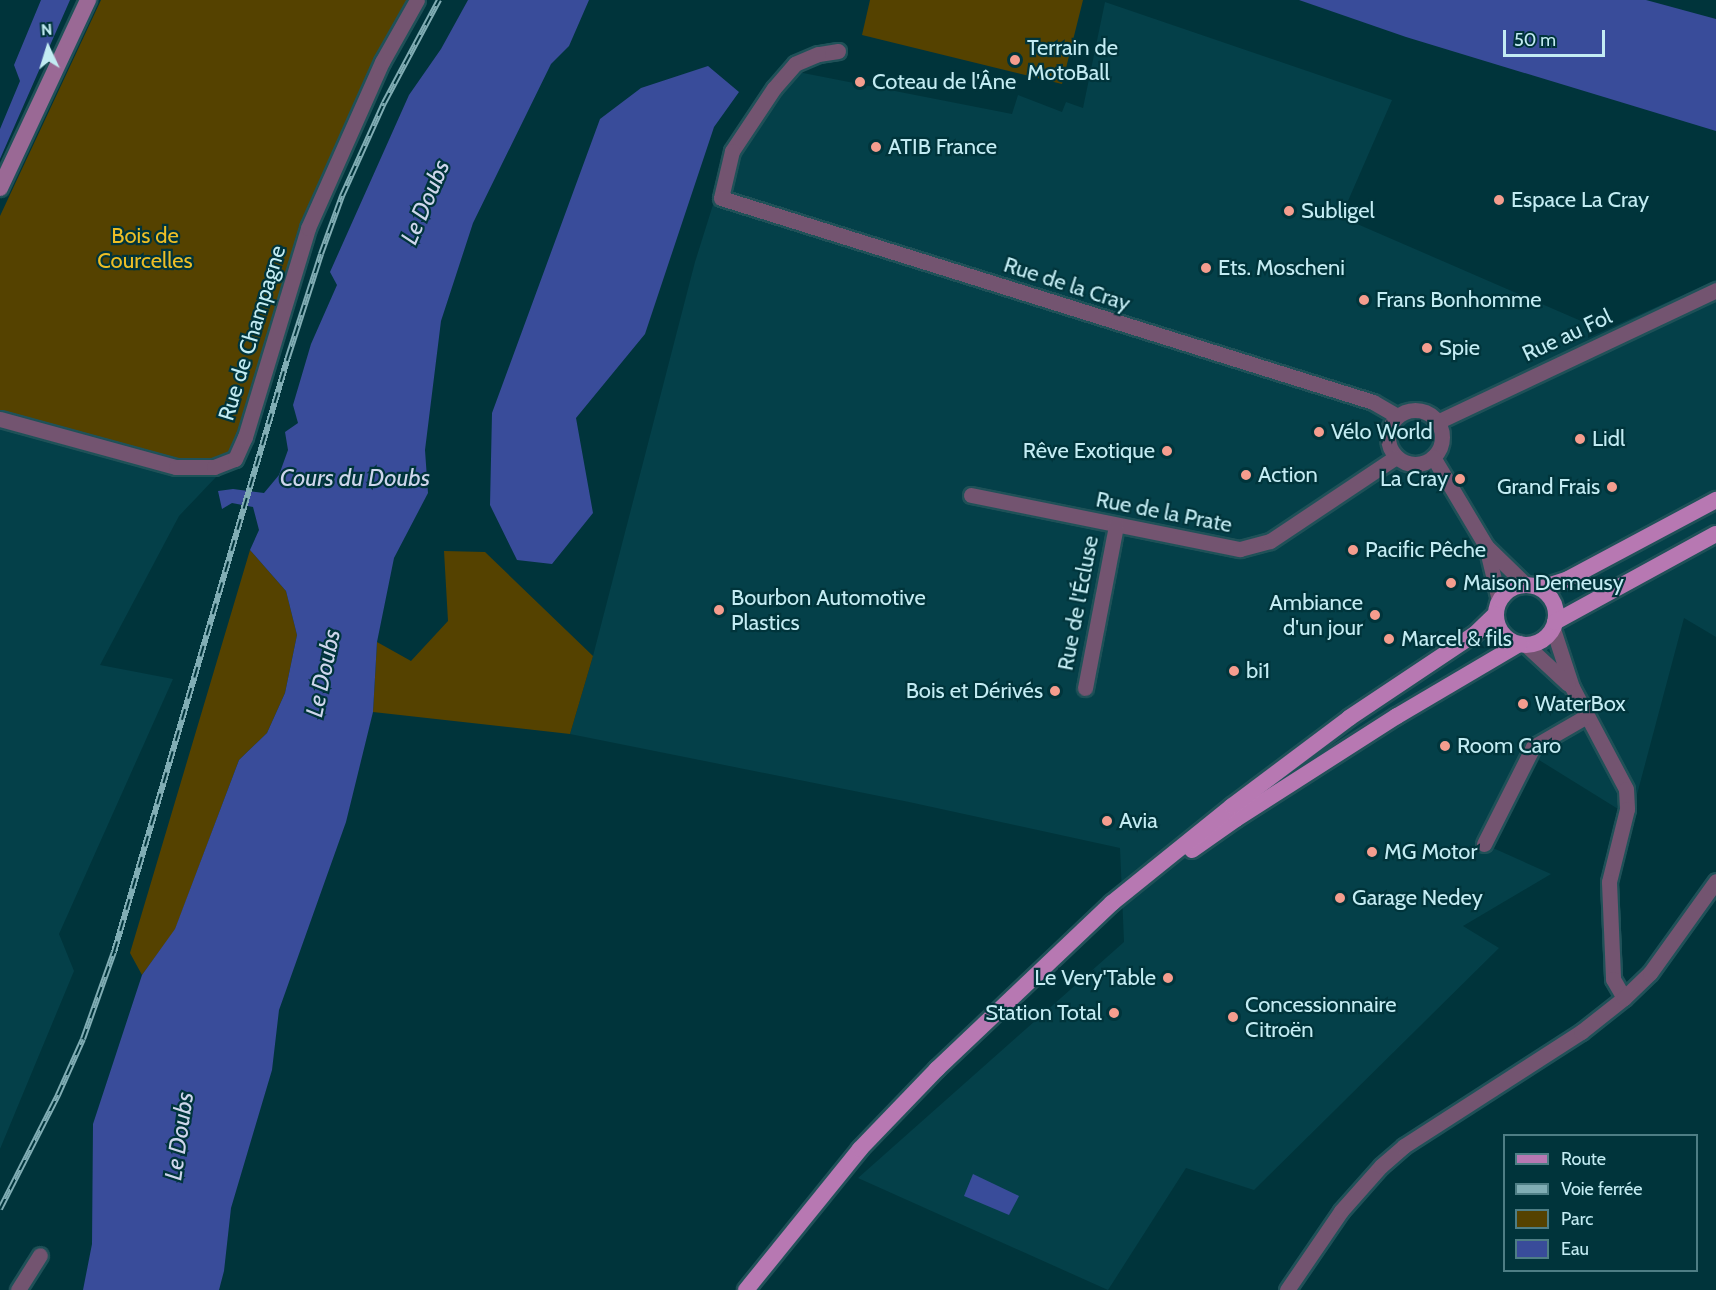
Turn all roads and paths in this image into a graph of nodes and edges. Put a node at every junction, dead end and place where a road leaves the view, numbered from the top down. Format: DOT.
graph roads {
  1 [pos="88,0"];
  2 [pos="417,0"];
  3 [pos="838,51"];
  4 [pos="0,188"];
  5 [pos="1716,290"];
  6 [pos="1397,416"];
  7 [pos="0,420"];
  8 [pos="1437,422"];
  9 [pos="1396,457"];
  10 [pos="1433,457"];
  11 [pos="971,495"];
  12 [pos="1716,500"];
  13 [pos="1116,526"];
  14 [pos="1716,534"];
  15 [pos="1486,546"];
  16 [pos="1533,586"];
  17 [pos="1497,608"];
  18 [pos="1554,626"];
  19 [pos="1522,645"];
  20 [pos="1572,687"];
  21 [pos="1085,688"];
  22 [pos="1587,716"];
  23 [pos="1484,844"];
  24 [pos="1716,881"];
  25 [pos="1624,998"];
  26 [pos="812,1209"];
  27 [pos="40,1255"];
  28 [pos="18,1290"];
  29 [pos="746,1290"];
  30 [pos="1287,1290"];
  1 -- 4 [label="main road"];
  2 -- 7 [label="street, Rue de Champagne"];
  3 -- 6 [label="street, Rue de la Cray"];
  5 -- 8 [label="street, Rue au Fol"];
  6 -- 8 [label="street"];
  6 -- 9 [label="street"];
  8 -- 10 [label="street"];
  9 -- 10 [label="street"];
  9 -- 13 [label="street, Rue de la Prate"];
  10 -- 15 [label="street"];
  11 -- 13 [label="street, Rue de la Prate"];
  12 -- 16 [label="main road"];
  13 -- 21 [label="street, Rue de l'Écluse"];
  14 -- 18 [label="main road"];
  15 -- 16 [label="street"];
  15 -- 17 [label="street"];
  16 -- 17 [label="main road"];
  16 -- 18 [label="main road"];
  17 -- 19 [label="main road"];
  17 -- 26 [label="main road"];
  18 -- 19 [label="main road"];
  18 -- 20 [label="street"];
  19 -- 20 [label="street"];
  19 -- 26 [label="main road"];
  20 -- 22 [label="street"];
  22 -- 23 [label="street"];
  22 -- 25 [label="street"];
  24 -- 25 [label="street"];
  25 -- 30 [label="street"];
  26 -- 29 [label="main road"];
  27 -- 28 [label="street"];
}
